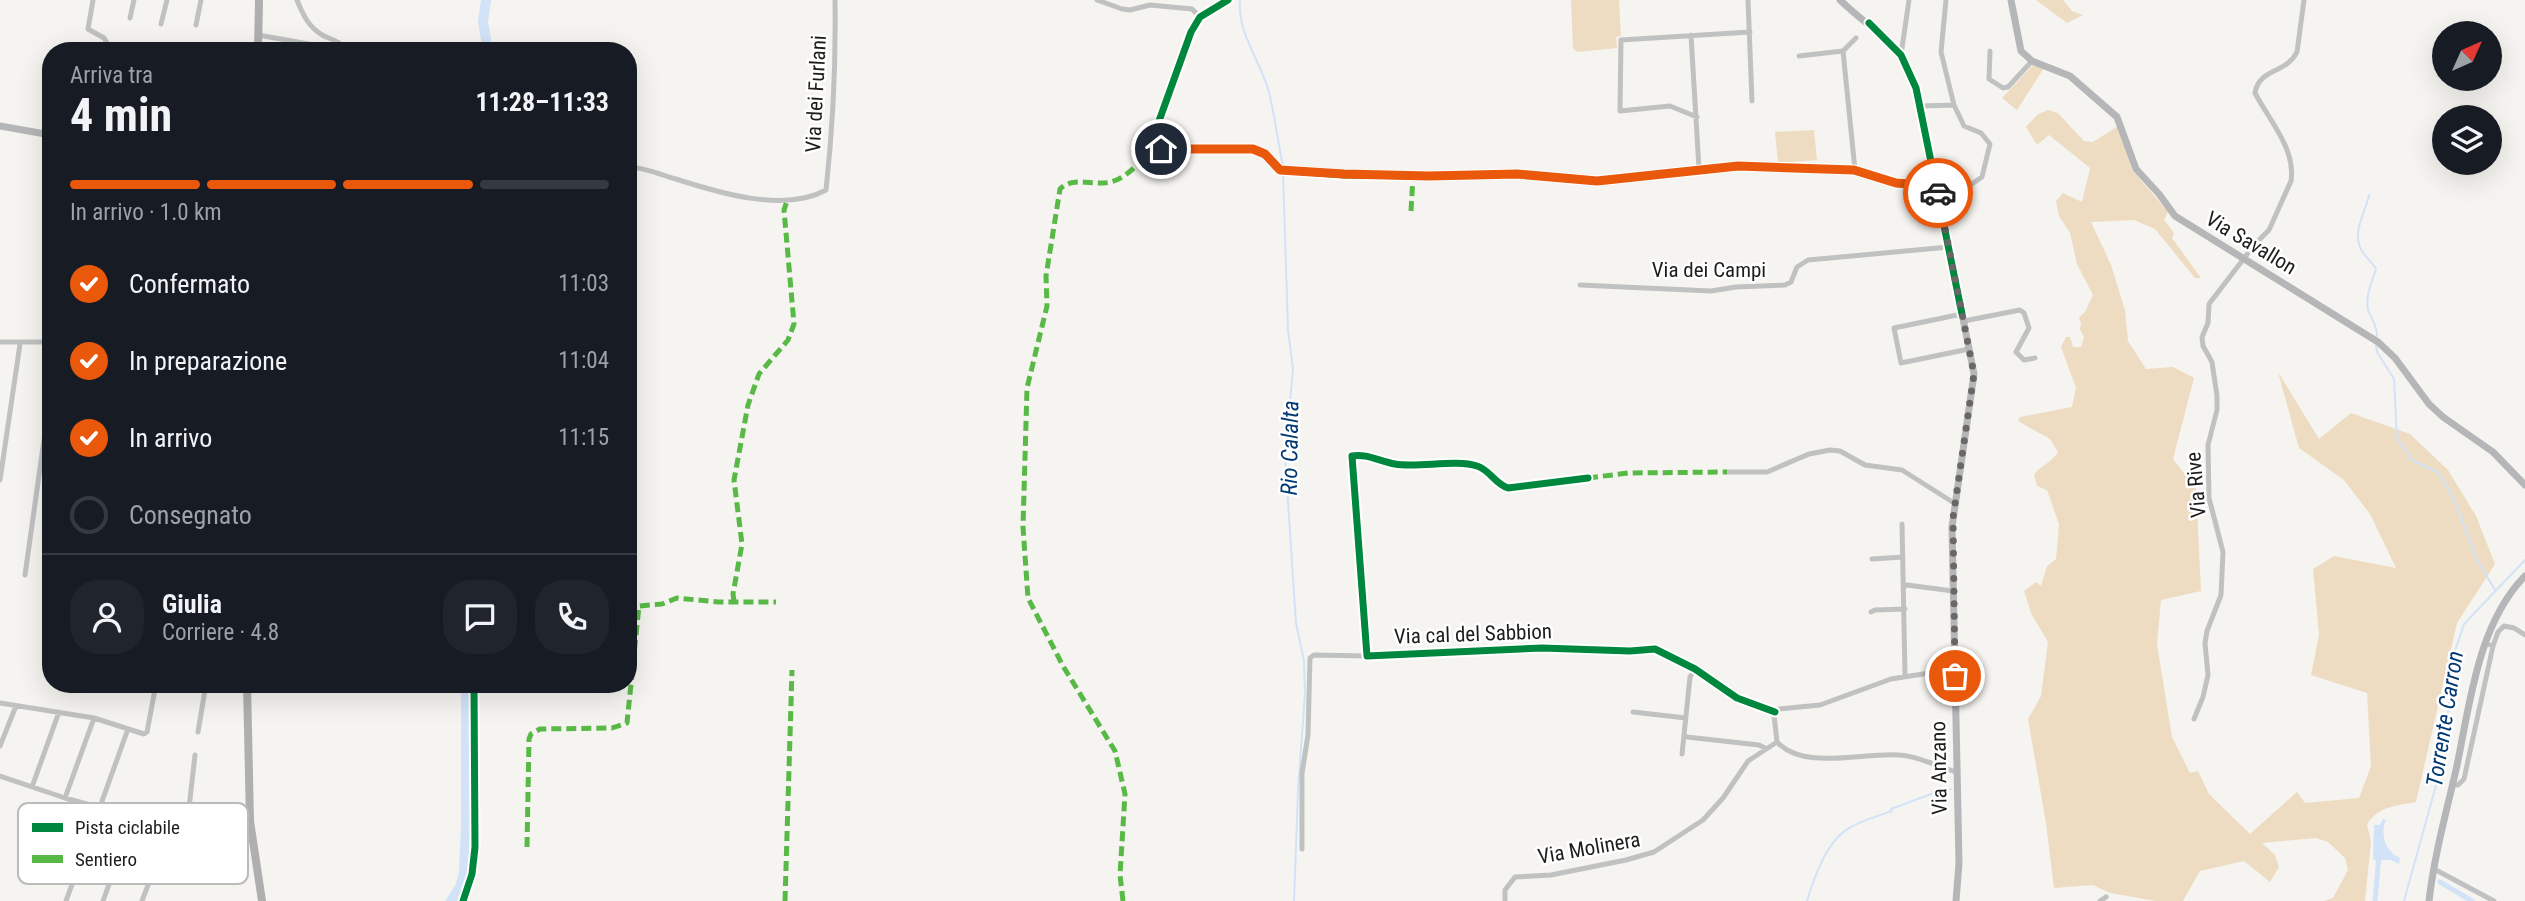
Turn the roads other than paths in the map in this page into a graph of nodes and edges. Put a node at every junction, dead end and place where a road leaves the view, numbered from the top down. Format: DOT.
graph roads {
  1 [pos="93,0"];
  2 [pos="134,0"];
  3 [pos="167,0"];
  4 [pos="201,0"];
  5 [pos="259,0"];
  6 [pos="297,0"];
  7 [pos="835,0"];
  8 [pos="1097,0"];
  9 [pos="1228,0"];
  10 [pos="1748,0"];
  11 [pos="1909,0"];
  12 [pos="1947,0"];
  13 [pos="2011,0"];
  14 [pos="2304,0"];
  15 [pos="1840,1"];
  16 [pos="1200,17"];
  17 [pos="130,18"];
  18 [pos="161,24"];
  19 [pos="197,25"];
  20 [pos="1750,32"];
  21 [pos="258,34"];
  22 [pos="1691,35"];
  23 [pos="1856,38"];
  24 [pos="106,42"];
  25 [pos="258,42"];
  26 [pos="300,42"];
  27 [pos="338,42"];
  28 [pos="1843,51"];
  29 [pos="1990,51"];
  30 [pos="1900,55"];
  31 [pos="1799,56"];
  32 [pos="2032,61"];
  33 [pos="1752,101"];
  34 [pos="1954,105"];
  35 [pos="1921,106"];
  36 [pos="1697,117"];
  37 [pos="0,126"];
  38 [pos="42,133"];
  39 [pos="637,169"];
  40 [pos="1699,169"];
  41 [pos="1854,170"];
  42 [pos="1937,188"];
  43 [pos="1949,247"];
  44 [pos="2244,260"];
  45 [pos="1580,285"];
  46 [pos="1963,318"];
  47 [pos="0,342"];
  48 [pos="42,343"];
  49 [pos="20,344"];
  50 [pos="1969,349"];
  51 [pos="2035,358"];
  52 [pos="42,454"];
  53 [pos="1727,472"];
  54 [pos="1588,478"];
  55 [pos="0,480"];
  56 [pos="2525,485"];
  57 [pos="1954,503"];
  58 [pos="1902,524"];
  59 [pos="1903,557"];
  60 [pos="1872,559"];
  61 [pos="25,575"];
  62 [pos="2525,576"];
  63 [pos="1904,587"];
  64 [pos="1953,591"];
  65 [pos="1905,610"];
  66 [pos="1871,612"];
  67 [pos="2525,635"];
  68 [pos="2490,645"];
  69 [pos="1367,656"];
  70 [pos="1695,669"];
  71 [pos="1955,669"];
  72 [pos="1905,676"];
  73 [pos="154,693"];
  74 [pos="204,693"];
  75 [pos="247,693"];
  76 [pos="0,703"];
  77 [pos="16,706"];
  78 [pos="59,712"];
  79 [pos="1633,712"];
  80 [pos="1775,712"];
  81 [pos="94,718"];
  82 [pos="1686,718"];
  83 [pos="2194,719"];
  84 [pos="128,729"];
  85 [pos="198,732"];
  86 [pos="1684,734"];
  87 [pos="1777,741"];
  88 [pos="0,746"];
  89 [pos="1765,748"];
  90 [pos="1682,754"];
  91 [pos="195,755"];
  92 [pos="1957,772"];
  93 [pos="0,776"];
  94 [pos="32,787"];
  95 [pos="65,798"];
  96 [pos="82,803"];
  97 [pos="101,803"];
  98 [pos="190,803"];
  99 [pos="250,821"];
  100 [pos="1302,849"];
  101 [pos="2434,869"];
  102 [pos="72,884"];
  103 [pos="109,884"];
  104 [pos="148,884"];
  105 [pos="66,901"];
  106 [pos="103,901"];
  107 [pos="142,901"];
  108 [pos="262,901"];
  109 [pos="1505,901"];
  110 [pos="1956,901"];
  111 [pos="2429,901"];
  112 [pos="2494,901"];
  1 -- 24 [label="street"];
  2 -- 17 [label="street"];
  3 -- 18 [label="street"];
  4 -- 19 [label="street"];
  5 -- 21 [label="main road"];
  6 -- 27 [label="street"];
  7 -- 39 [label="street, Via dei Furlani"];
  8 -- 16 [label="street"];
  9 -- 16 [label="street"];
  10 -- 20 [label="street"];
  11 -- 30 [label="street"];
  12 -- 34 [label="street"];
  13 -- 32 [label="main road"];
  14 -- 44 [label="street, Via Rive"];
  15 -- 30 [label="main road, Via Anzano"];
  16 -- 40 [label="street"];
  20 -- 22 [label="street"];
  20 -- 33 [label="street"];
  21 -- 25 [label="main road"];
  21 -- 26 [label="street"];
  22 -- 36 [label="street"];
  22 -- 36 [label="street"];
  23 -- 28 [label="street"];
  28 -- 31 [label="street"];
  28 -- 41 [label="street"];
  29 -- 32 [label="street"];
  30 -- 35 [label="main road, Via Anzano"];
  32 -- 44 [label="main road, Via Savallon"];
  34 -- 35 [label="street"];
  34 -- 42 [label="street"];
  35 -- 42 [label="main road, Via Anzano"];
  36 -- 40 [label="street"];
  37 -- 38 [label="main road"];
  40 -- 41 [label="street"];
  41 -- 42 [label="street"];
  42 -- 43 [label="main road, Via Anzano"];
  43 -- 45 [label="street, Via dei Campi"];
  43 -- 46 [label="main road, Via Anzano"];
  44 -- 56 [label="main road, Via Savallon"];
  44 -- 83 [label="street, Via Rive"];
  46 -- 50 [label="main road, Via Anzano"];
  46 -- 50 [label="street"];
  46 -- 51 [label="street"];
  47 -- 49 [label="street"];
  48 -- 49 [label="street"];
  49 -- 55 [label="street"];
  50 -- 57 [label="main road, Via Anzano"];
  52 -- 61 [label="street"];
  53 -- 57 [label="street"];
  54 -- 69 [label="street, Via cal del Sabbion"];
  57 -- 64 [label="main road, Via Anzano"];
  58 -- 59 [label="street"];
  59 -- 60 [label="street"];
  59 -- 63 [label="street"];
  62 -- 68 [label="main road"];
  63 -- 64 [label="street"];
  63 -- 65 [label="street"];
  64 -- 71 [label="main road, Via Anzano"];
  65 -- 66 [label="street"];
  65 -- 72 [label="street"];
  67 -- 68 [label="street"];
  68 -- 101 [label="main road"];
  69 -- 70 [label="street, Via cal del Sabbion"];
  69 -- 100 [label="street"];
  70 -- 80 [label="street"];
  70 -- 82 [label="street"];
  71 -- 72 [label="street"];
  71 -- 92 [label="main road, Via Anzano"];
  72 -- 80 [label="street"];
  73 -- 84 [label="street"];
  74 -- 85 [label="street"];
  75 -- 99 [label="main road"];
  76 -- 77 [label="street"];
  77 -- 78 [label="street"];
  77 -- 88 [label="street"];
  78 -- 81 [label="street"];
  78 -- 94 [label="street"];
  79 -- 82 [label="street"];
  80 -- 87 [label="street"];
  81 -- 84 [label="street"];
  81 -- 95 [label="street"];
  82 -- 86 [label="street"];
  84 -- 97 [label="street"];
  86 -- 89 [label="street"];
  86 -- 90 [label="street"];
  87 -- 89 [label="street, Via Molinera"];
  87 -- 92 [label="street"];
  89 -- 109 [label="street, Via Molinera"];
  91 -- 98 [label="street"];
  92 -- 110 [label="main road, Via Anzano"];
  93 -- 94 [label="street"];
  94 -- 95 [label="street"];
  95 -- 96 [label="street"];
  99 -- 108 [label="main road"];
  101 -- 111 [label="main road"];
  101 -- 112 [label="street"];
  102 -- 105 [label="street"];
  103 -- 106 [label="street"];
  104 -- 107 [label="street"];
}
